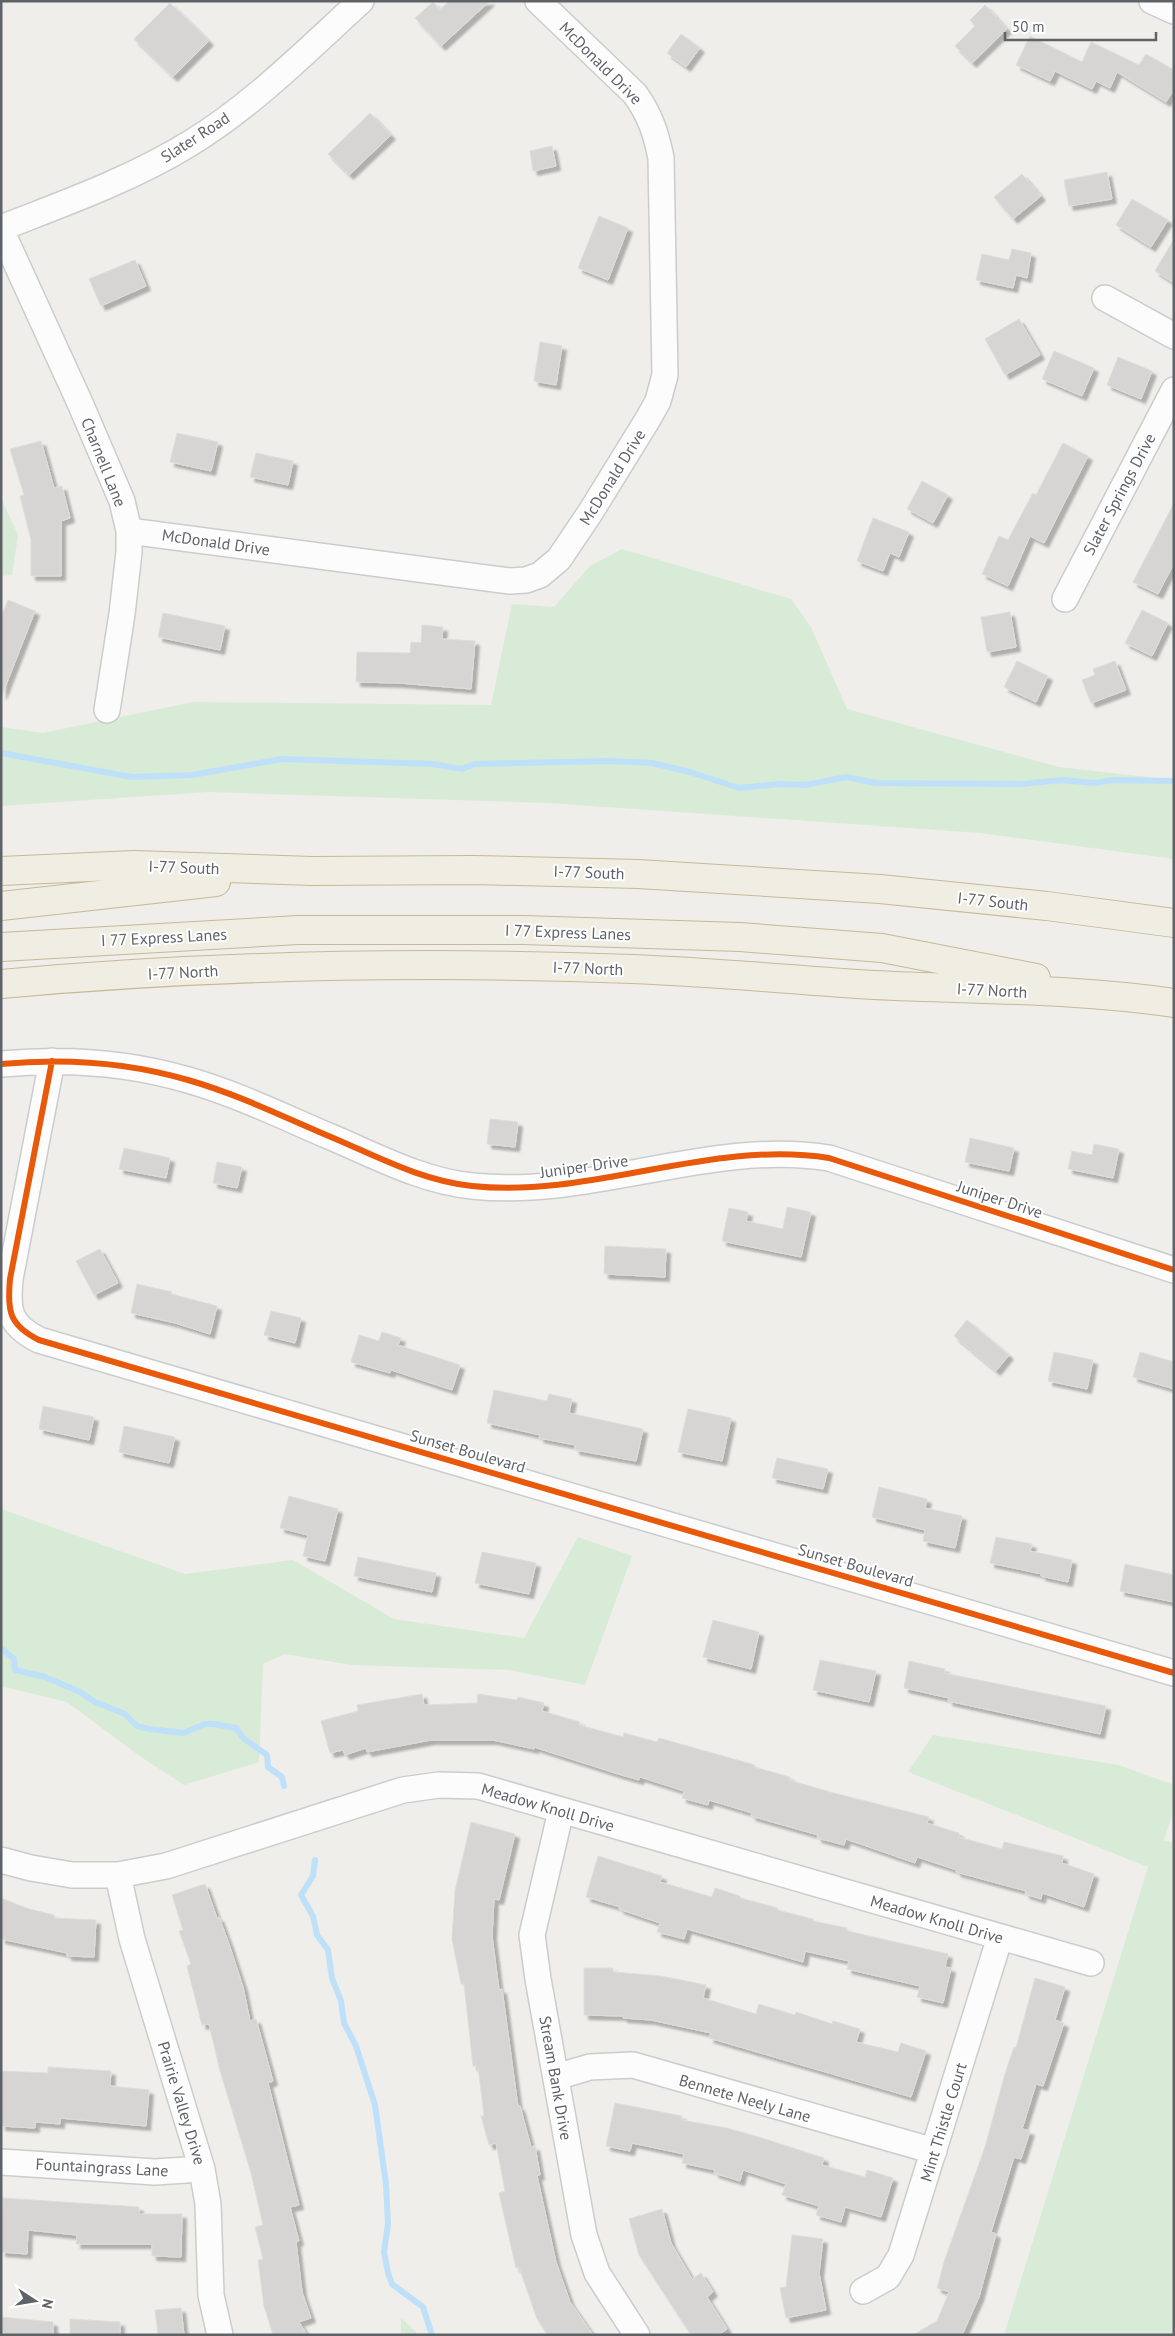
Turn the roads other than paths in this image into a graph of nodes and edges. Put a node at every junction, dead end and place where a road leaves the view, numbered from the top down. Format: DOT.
graph roads {
  1 [pos="361,1"];
  2 [pos="538,1"];
  3 [pos="1152,1"];
  4 [pos="1174,12"];
  5 [pos="1,229"];
  6 [pos="1105,298"];
  7 [pos="1174,336"];
  8 [pos="1174,390"];
  9 [pos="129,531"];
  10 [pos="1065,599"];
  11 [pos="106,710"];
  12 [pos="1,871"];
  13 [pos="312,871"];
  14 [pos="1,906"];
  15 [pos="1174,923"];
  16 [pos="1,947"];
  17 [pos="1,984"];
  18 [pos="1131,997"];
  19 [pos="1174,1003"];
  20 [pos="52,1062"];
  21 [pos="1,1064"];
  22 [pos="1174,1270"];
  23 [pos="1174,1673"];
  24 [pos="561,1811"];
  25 [pos="1,1860"];
  26 [pos="118,1875"];
  27 [pos="1000,1937"];
  28 [pos="1091,1963"];
  29 [pos="556,2077"];
  30 [pos="934,2152"];
  31 [pos="1,2162"];
  32 [pos="202,2169"];
  33 [pos="863,2291"];
  34 [pos="220,2335"];
  35 [pos="638,2335"];
  1 -- 5 [label="street, Slater Road"];
  2 -- 9 [label="street, McDonald Drive"];
  3 -- 4 [label="street"];
  5 -- 9 [label="street, Charnell Lane"];
  6 -- 7 [label="street"];
  8 -- 10 [label="street, Slater Springs Drive"];
  9 -- 11 [label="street, Charnell Lane"];
  12 -- 13 [label="highway, I-77 South"];
  13 -- 14 [label="highway"];
  13 -- 15 [label="highway, I-77 South"];
  16 -- 18 [label="highway, I 77 Express Lanes"];
  17 -- 18 [label="highway, I-77 North"];
  18 -- 19 [label="highway, I-77 North"];
  20 -- 21 [label="street, Juniper Drive"];
  20 -- 22 [label="street, Juniper Drive"];
  20 -- 23 [label="street, Sunset Boulevard"];
  24 -- 26 [label="street, Meadow Knoll Drive"];
  24 -- 27 [label="street, Meadow Knoll Drive"];
  24 -- 29 [label="street, Stream Bank Drive"];
  25 -- 26 [label="street, Meadow Knoll Drive"];
  26 -- 32 [label="street, Prairie Valley Drive"];
  27 -- 28 [label="street, Meadow Knoll Drive"];
  27 -- 30 [label="street, Mint Thistle Court"];
  29 -- 30 [label="street, Bennete Neely Lane"];
  29 -- 35 [label="street, Stream Bank Drive"];
  30 -- 33 [label="street, Mint Thistle Court"];
  31 -- 32 [label="street, Fountaingrass Lane"];
  32 -- 34 [label="street, Prairie Valley Drive"];
}
